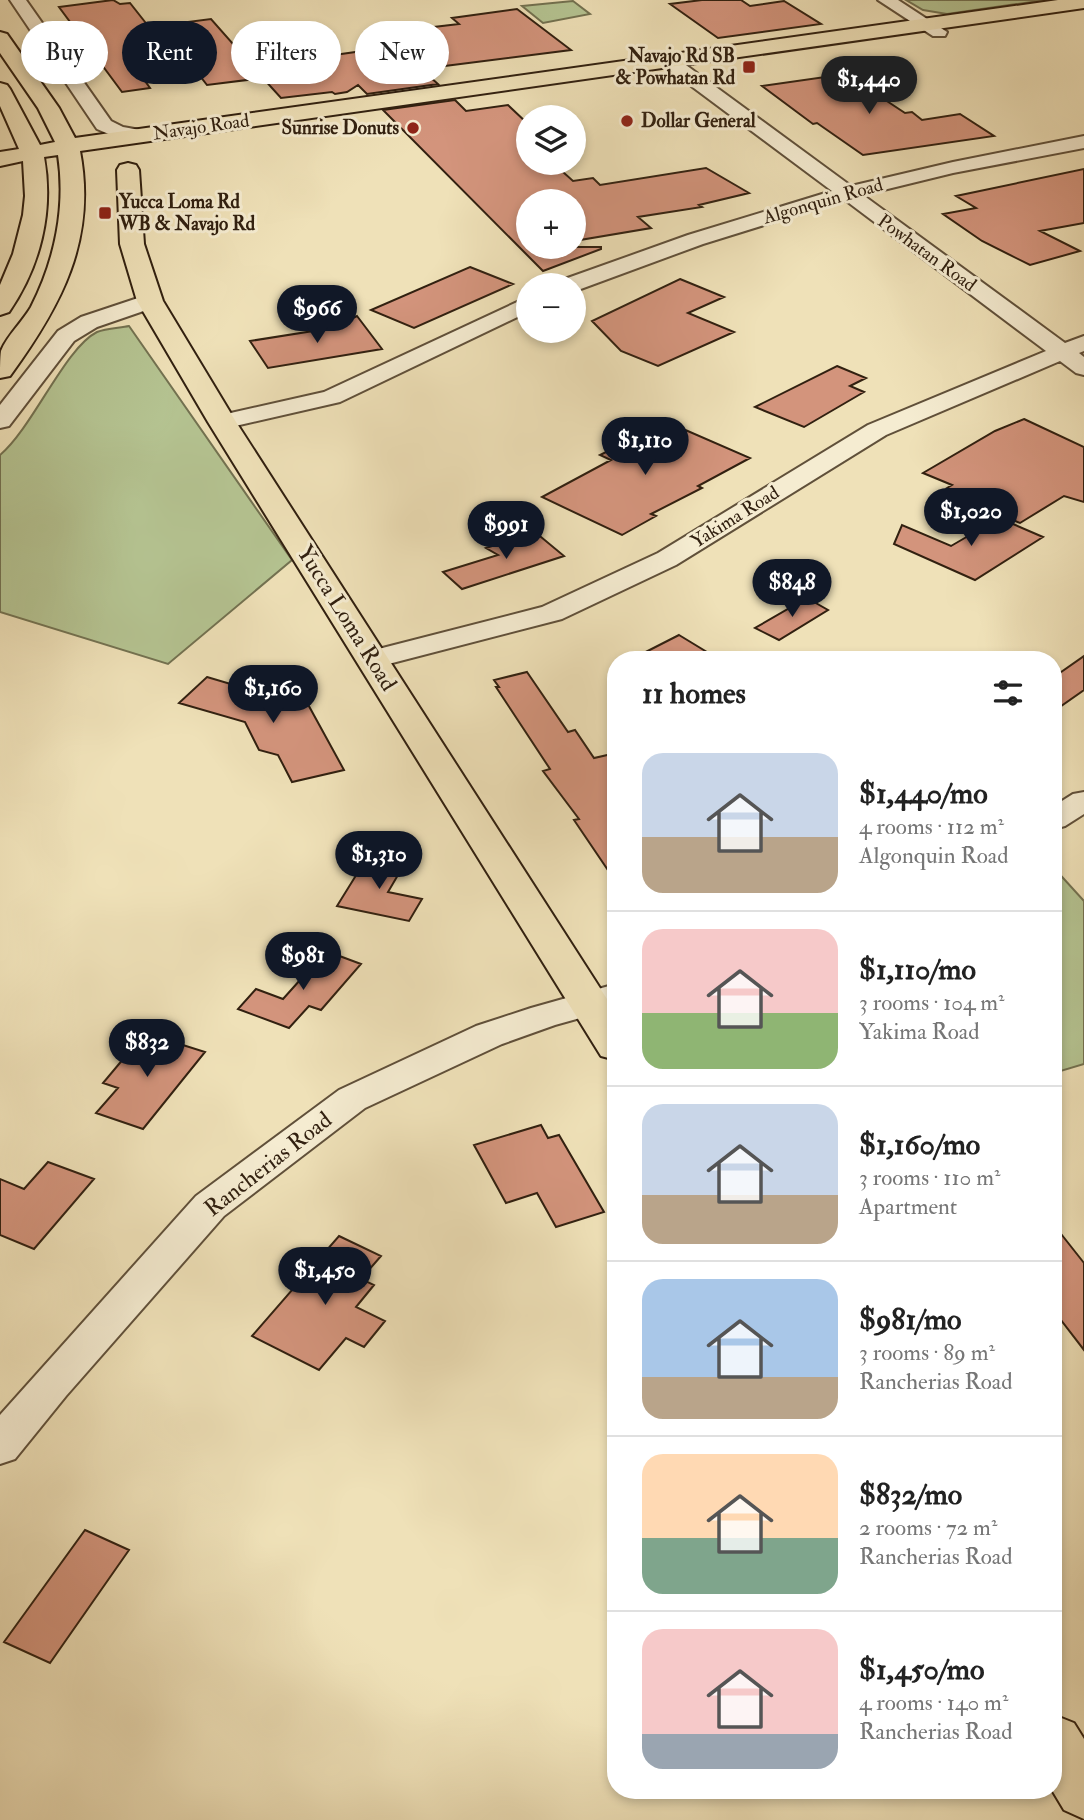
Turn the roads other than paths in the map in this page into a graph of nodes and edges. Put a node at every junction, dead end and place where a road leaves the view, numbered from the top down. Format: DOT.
graph roads {
  1 [pos="18,0"];
  2 [pos="886,0"];
  3 [pos="1084,2"];
  4 [pos="1084,12"];
  5 [pos="932,28"];
  6 [pos="0,38"];
  7 [pos="674,65"];
  8 [pos="0,89"];
  9 [pos="101,139"];
  10 [pos="145,140"];
  11 [pos="1084,142"];
  12 [pos="68,148"];
  13 [pos="32,154"];
  14 [pos="0,159"];
  15 [pos="128,170"];
  16 [pos="846,193"];
  17 [pos="586,279"];
  18 [pos="150,301"];
  19 [pos="0,307"];
  20 [pos="516,310"];
  21 [pos="1072,347"];
  22 [pos="1084,368"];
  23 [pos="0,370"];
  24 [pos="0,421"];
  25 [pos="222,422"];
  26 [pos="373,659"];
  27 [pos="1084,801"];
  28 [pos="1062,814"];
  29 [pos="602,999"];
  30 [pos="607,1016"];
  31 [pos="0,1447"];
  32 [pos="1062,1755"];
  33 [pos="1084,1791"];
  1 -- 9 [label="street"];
  2 -- 5 [label="street"];
  3 -- 5 [label="main road, Navajo Road"];
  4 -- 5 [label="main road, Navajo Road"];
  5 -- 7 [label="main road, Navajo Road"];
  6 -- 12 [label="main road"];
  7 -- 10 [label="main road, Navajo Road"];
  7 -- 16 [label="street, Powhatan Road"];
  8 -- 13 [label="main road"];
  9 -- 10 [label="main road, Navajo Road"];
  9 -- 12 [label="main road, Navajo Road"];
  9 -- 15 [label="main road"];
  10 -- 15 [label="main road"];
  11 -- 16 [label="street, Algonquin Road"];
  12 -- 13 [label="main road, Navajo Road"];
  12 -- 23 [label="main road"];
  13 -- 14 [label="main road, Navajo Road"];
  13 -- 19 [label="main road"];
  15 -- 18 [label="main road, Yucca Loma Road"];
  16 -- 17 [label="street, Algonquin Road"];
  16 -- 21 [label="street, Powhatan Road"];
  18 -- 24 [label="street"];
  18 -- 25 [label="main road, Yucca Loma Road"];
  20 -- 25 [label="street"];
  21 -- 22 [label="street, Powhatan Road"];
  21 -- 26 [label="street, Yakima Road"];
  25 -- 26 [label="main road, Yucca Loma Road"];
  26 -- 29 [label="main road, Yucca Loma Road"];
  27 -- 28 [label="street"];
  29 -- 30 [label="main road, Yucca Loma Road"];
  29 -- 31 [label="street, Rancherias Road"];
  32 -- 33 [label="main road"];
}
